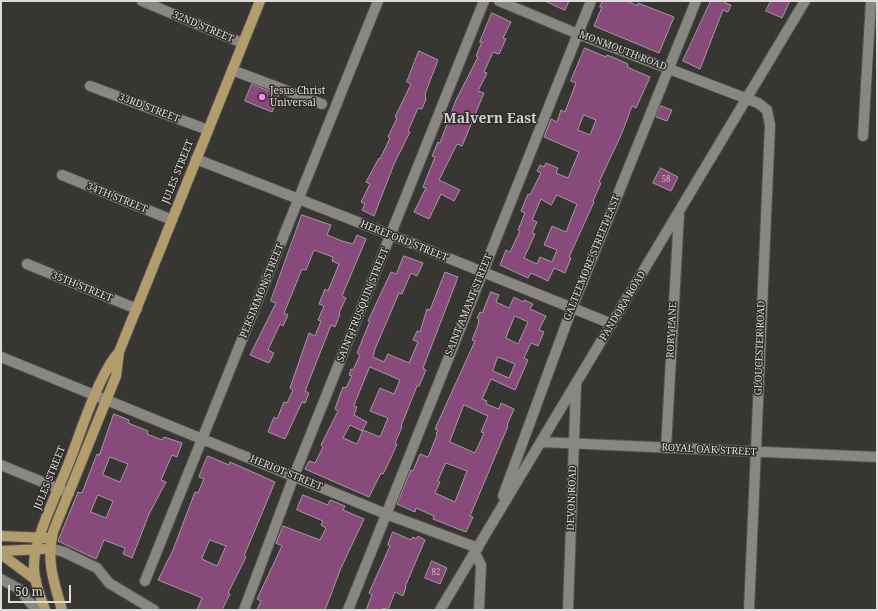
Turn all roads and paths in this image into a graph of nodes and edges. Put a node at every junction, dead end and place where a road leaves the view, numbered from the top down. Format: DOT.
graph roads {
  1 [pos="142,1"];
  2 [pos="260,1"];
  3 [pos="378,1"];
  4 [pos="484,1"];
  5 [pos="499,1"];
  6 [pos="591,1"];
  7 [pos="696,1"];
  8 [pos="805,1"];
  9 [pos="872,1"];
  10 [pos="578,34"];
  11 [pos="242,43"];
  12 [pos="669,68"];
  13 [pos="232,70"];
  14 [pos="90,86"];
  15 [pos="747,99"];
  16 [pos="322,104"];
  17 [pos="208,130"];
  18 [pos="863,136"];
  19 [pos="196,159"];
  20 [pos="62,175"];
  21 [pos="299,199"];
  22 [pos="679,213"];
  23 [pos="172,220"];
  24 [pos="390,235"];
  25 [pos="28,264"];
  26 [pos="482,273"];
  27 [pos="572,308"];
  28 [pos="137,309"];
  29 [pos="612,324"];
  30 [pos="119,352"];
  31 [pos="1,357"];
  32 [pos="576,385"];
  33 [pos="96,396"];
  34 [pos="106,400"];
  35 [pos="201,440"];
  36 [pos="541,442"];
  37 [pos="575,444"];
  38 [pos="666,448"];
  39 [pos="756,453"];
  40 [pos="877,457"];
  41 [pos="1,465"];
  42 [pos="294,476"];
  43 [pos="59,488"];
  44 [pos="69,493"];
  45 [pos="386,514"];
  46 [pos="496,517"];
  47 [pos="1,536"];
  48 [pos="41,537"];
  49 [pos="50,543"];
  50 [pos="37,549"];
  51 [pos="477,550"];
  52 [pos="1,551"];
  53 [pos="1,554"];
  54 [pos="1,579"];
  55 [pos="36,580"];
  56 [pos="145,581"];
  57 [pos="44,607"];
  58 [pos="62,610"];
  59 [pos="154,610"];
  60 [pos="244,610"];
  61 [pos="348,610"];
  62 [pos="440,610"];
  63 [pos="479,610"];
  64 [pos="568,610"];
  65 [pos="749,610"];
  1 -- 11 [label="street, 32ND STREET"];
  2 -- 11 [label="main road, JULES STREET"];
  3 -- 21 [label="street, PERSIMMON STREET"];
  4 -- 24 [label="street, SAINT FRUSQUIN STREET"];
  5 -- 10 [label="street, MONMOUTH ROAD"];
  6 -- 10 [label="street, SAINT AMANT STREET"];
  7 -- 12 [label="street, GALTEEMORE STREET EAST"];
  8 -- 15 [label="street, PANDORA ROAD"];
  9 -- 18 [label="street"];
  10 -- 12 [label="street, MONMOUTH ROAD"];
  10 -- 26 [label="street, SAINT AMANT STREET"];
  11 -- 13 [label="main road, JULES STREET"];
  12 -- 15 [label="street, MONMOUTH ROAD"];
  12 -- 27 [label="street, GALTEEMORE STREET EAST"];
  13 -- 16 [label="street"];
  13 -- 17 [label="main road, JULES STREET"];
  14 -- 17 [label="street, 33RD STREET"];
  15 -- 22 [label="street, PANDORA ROAD"];
  15 -- 39 [label="street, GLOUCESTER ROAD"];
  17 -- 19 [label="main road, JULES STREET"];
  19 -- 21 [label="street, HEREFORD STREET"];
  19 -- 23 [label="main road, JULES STREET"];
  20 -- 23 [label="street, 34TH STREET"];
  21 -- 24 [label="street, HEREFORD STREET"];
  21 -- 35 [label="street, PERSIMMON STREET"];
  22 -- 29 [label="street, PANDORA ROAD"];
  22 -- 38 [label="street, RORY LANE"];
  23 -- 28 [label="main road, JULES STREET"];
  24 -- 26 [label="street, HEREFORD STREET"];
  24 -- 42 [label="street, SAINT FRUSQUIN STREET"];
  25 -- 28 [label="street, 35TH STREET"];
  26 -- 27 [label="street, HEREFORD STREET"];
  26 -- 45 [label="street, SAINT AMANT STREET"];
  27 -- 29 [label="street, HEREFORD STREET"];
  27 -- 46 [label="street, GALTEEMORE STREET EAST"];
  28 -- 30 [label="main road, JULES STREET"];
  29 -- 32 [label="street, PANDORA ROAD"];
  30 -- 33 [label="main road, JULES STREET"];
  30 -- 34 [label="main road, JULES STREET"];
  31 -- 33 [label="street, HERIOT STREET"];
  32 -- 36 [label="street, PANDORA ROAD"];
  32 -- 37 [label="street, DEVON ROAD"];
  33 -- 34 [label="street, HERIOT STREET"];
  33 -- 43 [label="main road, JULES STREET"];
  34 -- 35 [label="street, HERIOT STREET"];
  34 -- 44 [label="main road, JULES STREET"];
  35 -- 42 [label="street, HERIOT STREET"];
  35 -- 56 [label="street, PERSIMMON STREET"];
  36 -- 37 [label="street, ROYAL OAK STREET"];
  36 -- 46 [label="street, PANDORA ROAD"];
  37 -- 38 [label="street, ROYAL OAK STREET"];
  37 -- 64 [label="street, DEVON ROAD"];
  38 -- 39 [label="street, ROYAL OAK STREET"];
  39 -- 40 [label="street, ROYAL OAK STREET"];
  39 -- 65 [label="street, GLOUCESTER ROAD"];
  41 -- 43 [label="street"];
  42 -- 45 [label="street, HERIOT STREET"];
  42 -- 60 [label="street, SAINT FRUSQUIN STREET"];
  43 -- 44 [label="street"];
  43 -- 48 [label="main road, JULES STREET"];
  44 -- 49 [label="main road, JULES STREET"];
  45 -- 51 [label="street, HERIOT STREET"];
  45 -- 61 [label="street, SAINT AMANT STREET"];
  46 -- 51 [label="street, PANDORA ROAD"];
  47 -- 48 [label="main road"];
  48 -- 49 [label="main road"];
  48 -- 50 [label="main road, JULES STREET"];
  49 -- 50 [label="main road"];
  49 -- 58 [label="main road"];
  49 -- 59 [label="street"];
  50 -- 52 [label="main road"];
  50 -- 55 [label="main road, JULES STREET"];
  51 -- 62 [label="street, PANDORA ROAD"];
  51 -- 63 [label="street"];
  53 -- 55 [label="main road"];
  54 -- 57 [label="street"];
  55 -- 57 [label="main road, JULES STREET"];
}
